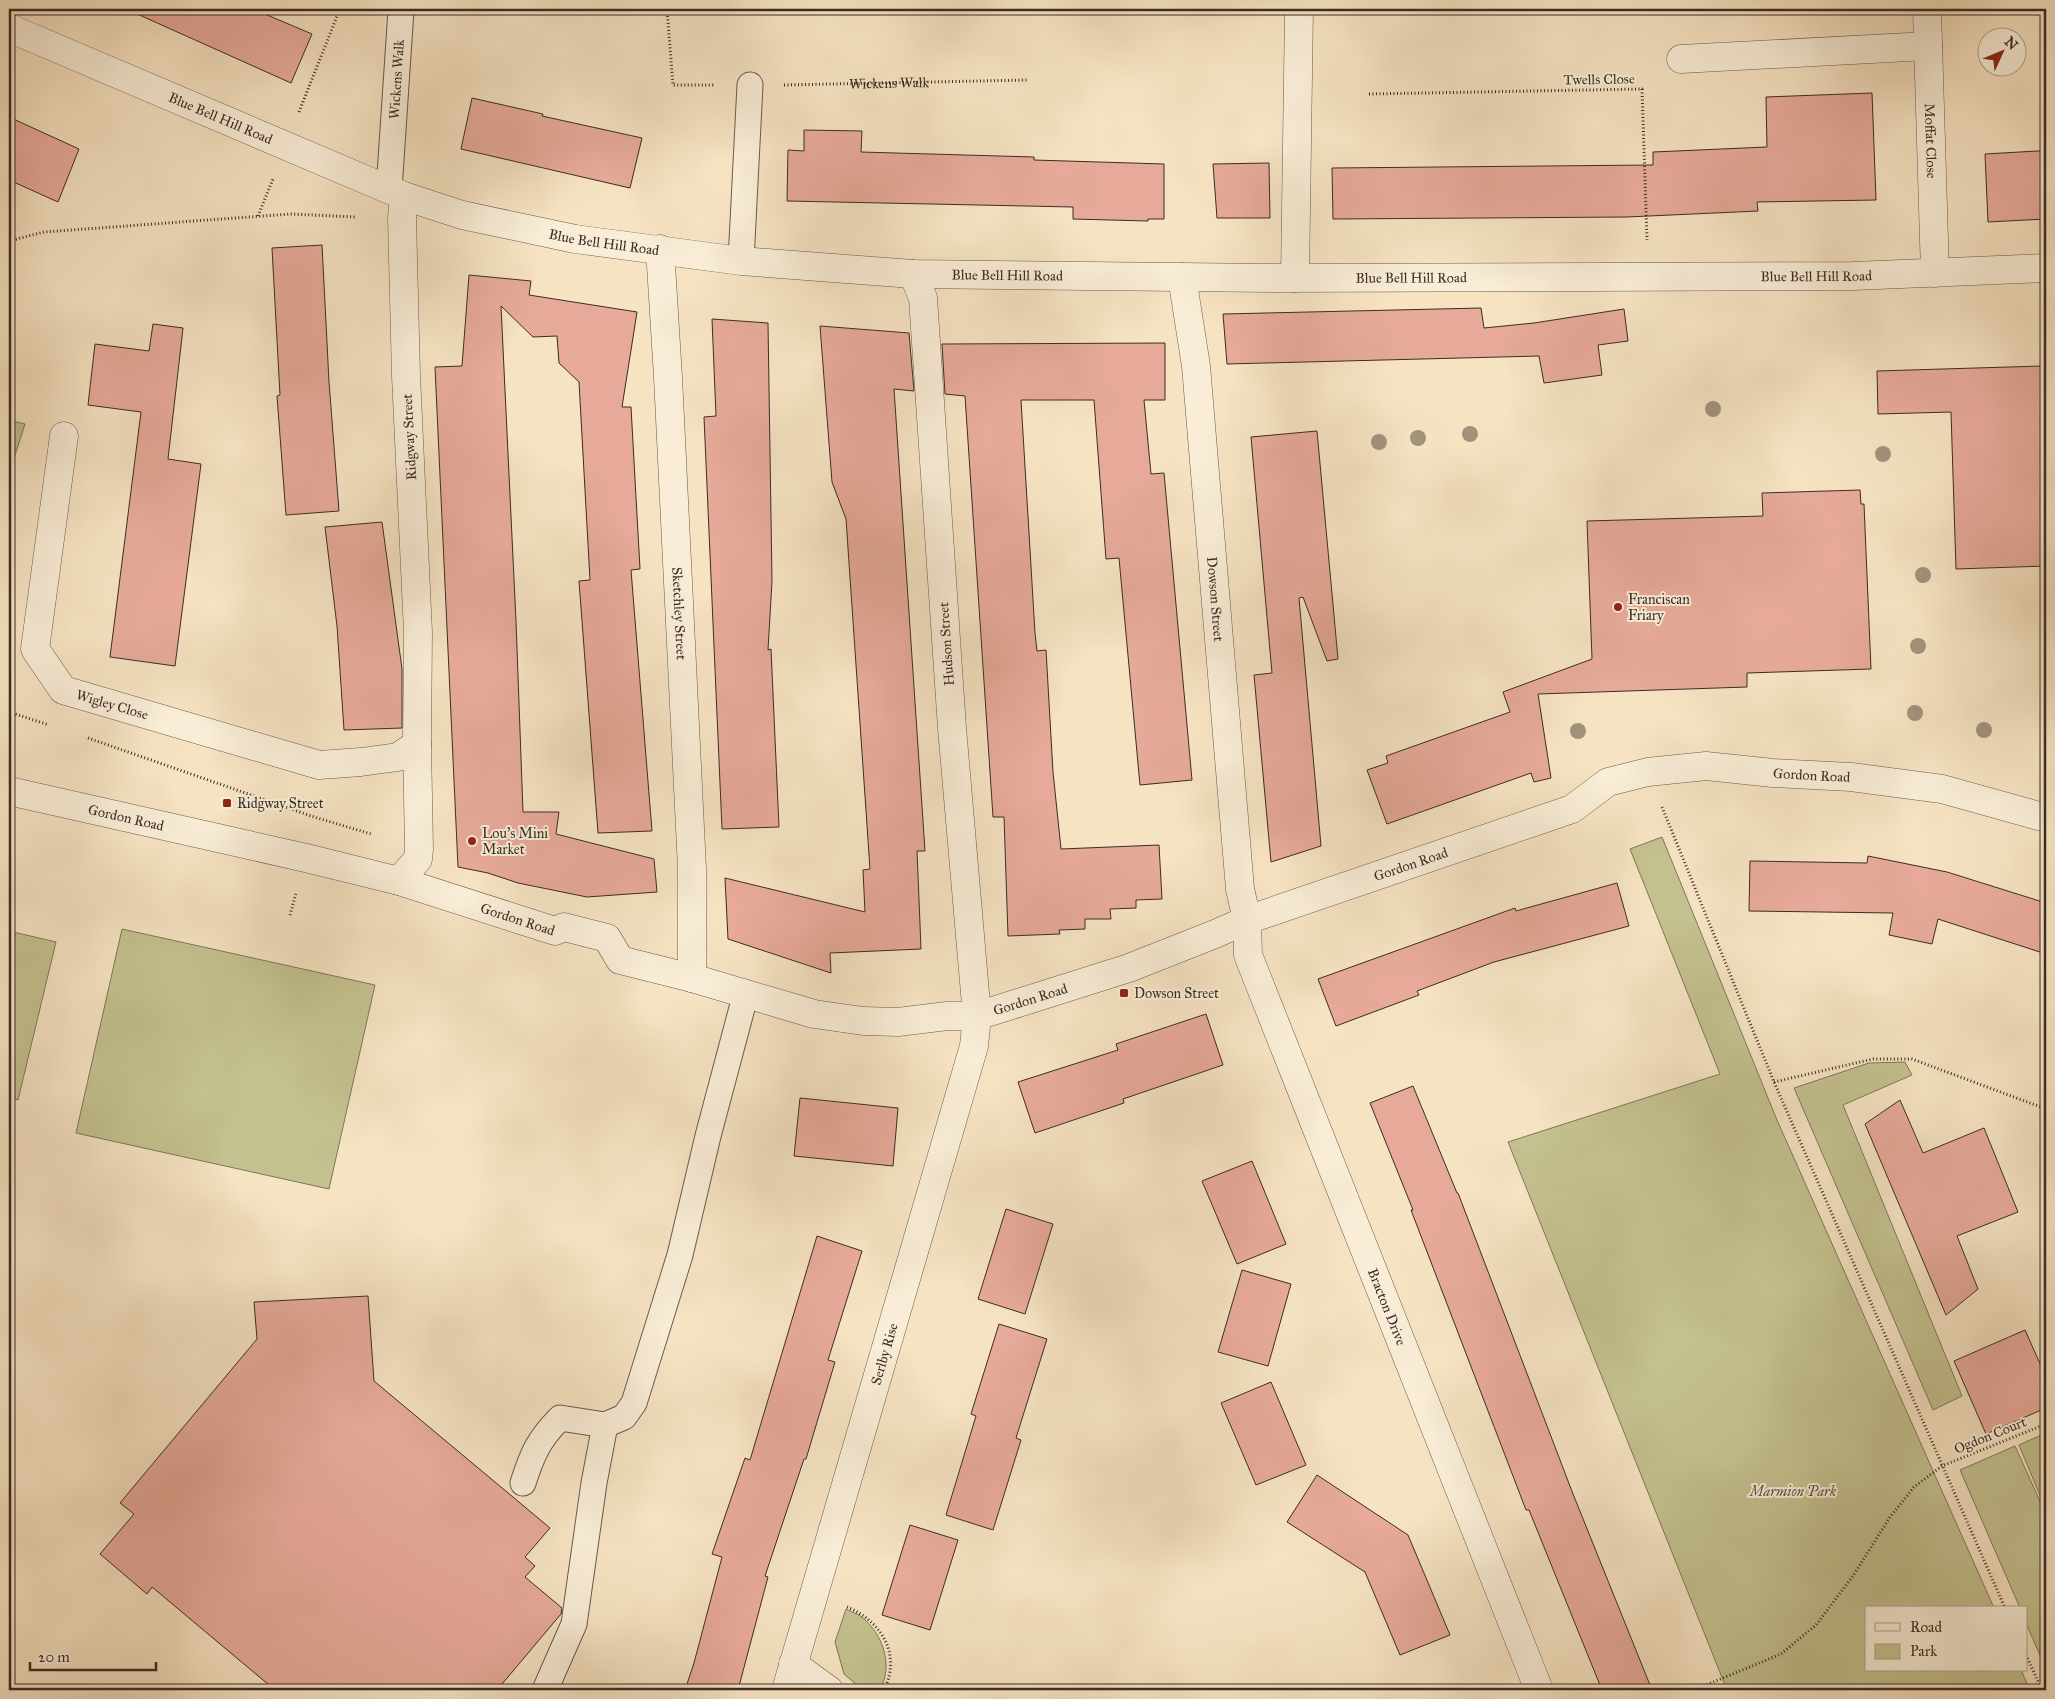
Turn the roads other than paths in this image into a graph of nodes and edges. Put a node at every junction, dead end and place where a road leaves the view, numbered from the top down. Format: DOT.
graph roads {
  1 [pos="1299,9"];
  2 [pos="1927,9"];
  3 [pos="401,10"];
  4 [pos="9,28"];
  5 [pos="1928,46"];
  6 [pos="1681,59"];
  7 [pos="750,85"];
  8 [pos="399,201"];
  9 [pos="660,249"];
  10 [pos="741,260"];
  11 [pos="2046,268"];
  12 [pos="1935,273"];
  13 [pos="913,274"];
  14 [pos="1182,278"];
  15 [pos="1295,278"];
  16 [pos="64,436"];
  17 [pos="417,744"];
  18 [pos="9,791"];
  19 [pos="2046,818"];
  20 [pos="399,881"];
  21 [pos="1247,920"];
  22 [pos="692,978"];
  23 [pos="746,993"];
  24 [pos="977,1016"];
  25 [pos="605,1426"];
  26 [pos="523,1483"];
  27 [pos="792,1664"];
  28 [pos="544,1690"];
  29 [pos="786,1690"];
  30 [pos="829,1690"];
  31 [pos="1539,1690"];
  1 -- 15 [label="street"];
  2 -- 5 [label="street, Moffat Close"];
  3 -- 8 [label="lane, Wickens Walk"];
  4 -- 8 [label="street, Blue Bell Hill Road"];
  5 -- 6 [label="street"];
  5 -- 12 [label="street, Moffat Close"];
  7 -- 10 [label="lane"];
  8 -- 9 [label="street, Blue Bell Hill Road"];
  8 -- 17 [label="street, Ridgway Street"];
  9 -- 10 [label="street, Blue Bell Hill Road"];
  9 -- 22 [label="street, Sketchley Street"];
  10 -- 13 [label="street, Blue Bell Hill Road"];
  11 -- 12 [label="street, Blue Bell Hill Road"];
  12 -- 15 [label="street, Blue Bell Hill Road"];
  13 -- 14 [label="street, Blue Bell Hill Road"];
  13 -- 24 [label="street, Hudson Street"];
  14 -- 15 [label="street, Blue Bell Hill Road"];
  14 -- 21 [label="street, Dowson Street"];
  16 -- 17 [label="street, Wigley Close"];
  17 -- 20 [label="street, Ridgway Street"];
  18 -- 20 [label="street, Gordon Road"];
  19 -- 21 [label="street, Gordon Road"];
  20 -- 22 [label="street, Gordon Road"];
  21 -- 24 [label="street, Gordon Road"];
  21 -- 31 [label="street, Bracton Drive"];
  22 -- 23 [label="street, Gordon Road"];
  23 -- 24 [label="street, Gordon Road"];
  23 -- 25 [label="lane"];
  24 -- 27 [label="street, Serlby Rise"];
  25 -- 26 [label="lane"];
  25 -- 28 [label="lane"];
  27 -- 29 [label="street, Serlby Rise"];
  27 -- 30 [label="street"];
}
